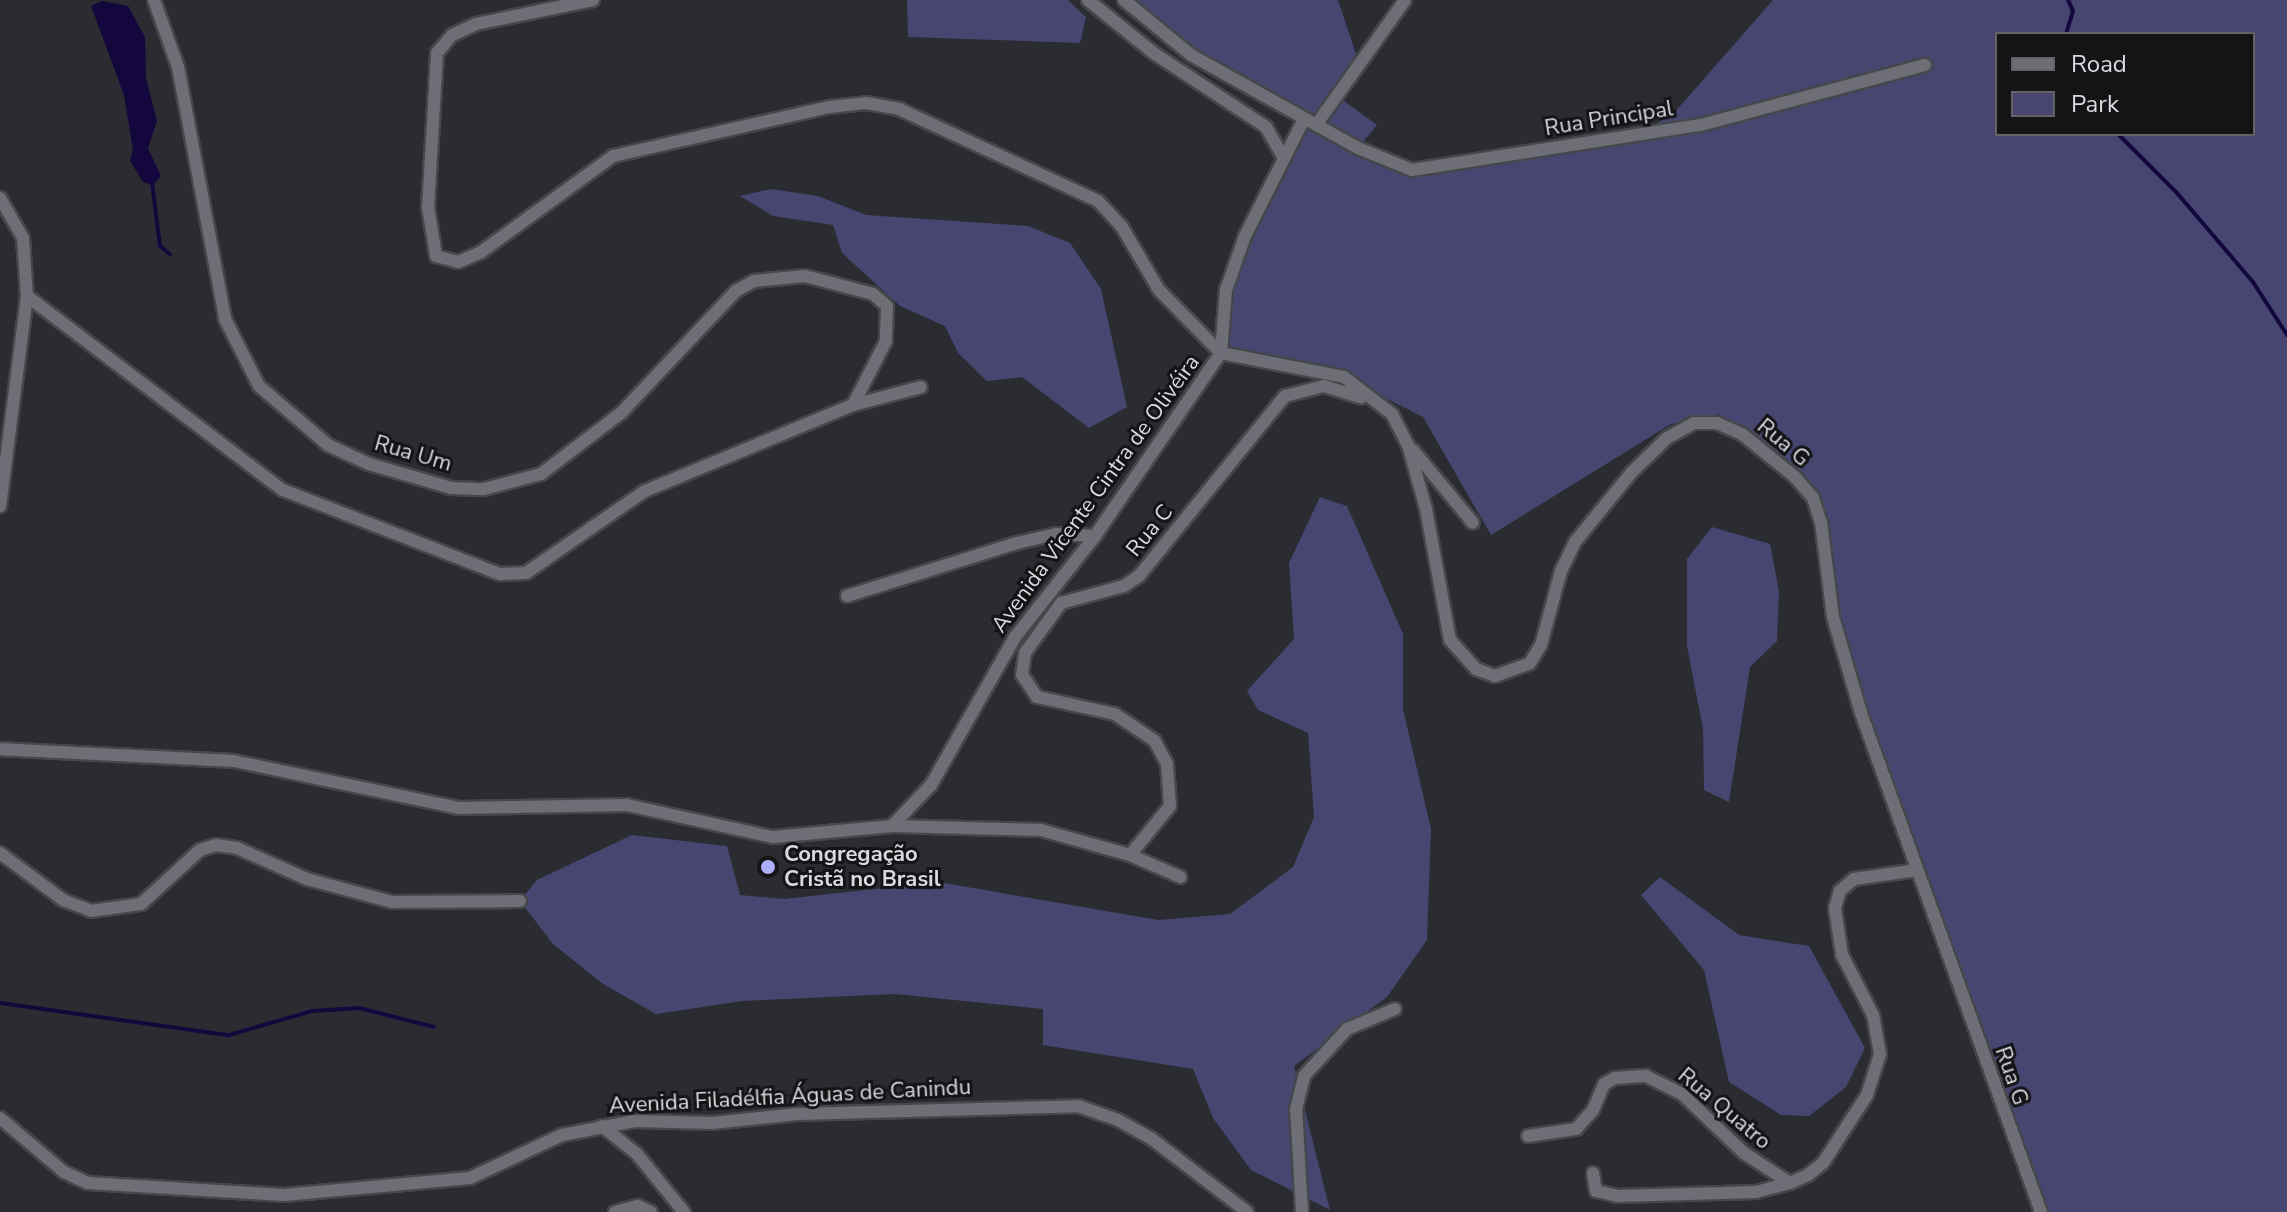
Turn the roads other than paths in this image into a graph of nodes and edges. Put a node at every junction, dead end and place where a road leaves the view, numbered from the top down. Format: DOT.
graph roads {
  1 [pos="154,0"];
  2 [pos="593,0"];
  3 [pos="1088,0"];
  4 [pos="1124,0"];
  5 [pos="1405,0"];
  6 [pos="1925,65"];
  7 [pos="1310,122"];
  8 [pos="1284,158"];
  9 [pos="0,198"];
  10 [pos="27,296"];
  11 [pos="1221,353"];
  12 [pos="921,387"];
  13 [pos="853,405"];
  14 [pos="1392,414"];
  15 [pos="1408,445"];
  16 [pos="0,506"];
  17 [pos="1473,523"];
  18 [pos="1095,536"];
  19 [pos="847,596"];
  20 [pos="0,749"];
  21 [pos="892,826"];
  22 [pos="0,853"];
  23 [pos="1130,855"];
  24 [pos="1917,870"];
  25 [pos="1180,877"];
  26 [pos="520,901"];
  27 [pos="1395,1009"];
  28 [pos="0,1118"];
  29 [pos="602,1126"];
  30 [pos="1528,1136"];
  31 [pos="1593,1173"];
  32 [pos="1790,1183"];
  33 [pos="615,1212"];
  34 [pos="651,1212"];
  35 [pos="684,1212"];
  36 [pos="1247,1212"];
  37 [pos="1302,1212"];
  38 [pos="2041,1212"];
  1 -- 13 [label="street, Rua Um"];
  2 -- 11 [label="street"];
  3 -- 8 [label="street"];
  4 -- 7 [label="street, Rua Principal"];
  5 -- 7 [label="street, Avenida Vicente Cintra de Olivéira"];
  6 -- 7 [label="street, Rua Principal"];
  7 -- 8 [label="street, Avenida Vicente Cintra de Olivéira"];
  8 -- 11 [label="street, Avenida Vicente Cintra de Olivéira"];
  9 -- 10 [label="street"];
  10 -- 13 [label="street"];
  10 -- 16 [label="street"];
  11 -- 14 [label="street, Rua G"];
  11 -- 18 [label="street, Avenida Vicente Cintra de Olivéira"];
  12 -- 13 [label="street"];
  14 -- 15 [label="street, Rua G"];
  14 -- 23 [label="street, Rua C"];
  15 -- 17 [label="street"];
  15 -- 24 [label="street, Rua G"];
  18 -- 19 [label="street"];
  18 -- 21 [label="street, Avenida Vicente Cintra de Olivéira"];
  20 -- 21 [label="street"];
  21 -- 23 [label="street"];
  22 -- 26 [label="street"];
  23 -- 25 [label="street"];
  24 -- 32 [label="street"];
  24 -- 38 [label="street, Rua G"];
  27 -- 37 [label="street"];
  28 -- 29 [label="street, Avenida Filadélfia Águas de Canindu"];
  29 -- 35 [label="street"];
  29 -- 36 [label="street, Avenida Filadélfia Águas de Canindu"];
  30 -- 32 [label="street, Rua Quatro"];
  31 -- 32 [label="street"];
  33 -- 34 [label="street"];
}
